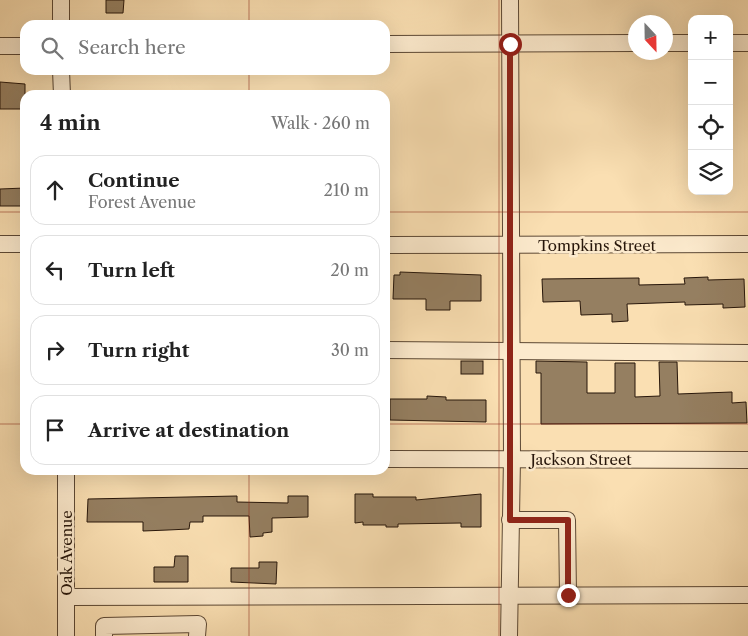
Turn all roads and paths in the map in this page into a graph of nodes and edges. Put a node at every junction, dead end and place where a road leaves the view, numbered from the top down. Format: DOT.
graph roads {
  1 [pos="61,0"];
  2 [pos="510,0"];
  3 [pos="61,20"];
  4 [pos="628,43"];
  5 [pos="673,43"];
  6 [pos="688,43"];
  7 [pos="733,43"];
  8 [pos="748,43"];
  9 [pos="390,44"];
  10 [pos="510,44"];
  11 [pos="0,46"];
  12 [pos="20,46"];
  13 [pos="61,75"];
  14 [pos="62,90"];
  15 [pos="0,244"];
  16 [pos="20,244"];
  17 [pos="748,244"];
  18 [pos="390,245"];
  19 [pos="512,246"];
  20 [pos="390,350"];
  21 [pos="512,350"];
  22 [pos="748,352"];
  23 [pos="512,458"];
  24 [pos="390,459"];
  25 [pos="748,460"];
  26 [pos="66,475"];
  27 [pos="510,520"];
  28 [pos="748,594"];
  29 [pos="510,595"];
  30 [pos="568,595"];
  31 [pos="66,597"];
  32 [pos="66,636"];
  33 [pos="104,636"];
  34 [pos="197,636"];
  35 [pos="509,636"];
  1 -- 3 [label="street"];
  2 -- 10 [label="street"];
  4 -- 10 [label="street"];
  5 -- 6 [label="street"];
  7 -- 8 [label="street"];
  9 -- 10 [label="street"];
  10 -- 19 [label="street"];
  11 -- 12 [label="street"];
  13 -- 14 [label="street"];
  15 -- 16 [label="street"];
  17 -- 19 [label="street, Tompkins Street"];
  18 -- 19 [label="street, Tompkins Street"];
  19 -- 21 [label="street"];
  20 -- 21 [label="street"];
  21 -- 22 [label="street"];
  21 -- 23 [label="street"];
  23 -- 24 [label="street, Jackson Street"];
  23 -- 25 [label="street, Jackson Street"];
  23 -- 27 [label="street"];
  26 -- 31 [label="street, Oak Avenue"];
  27 -- 29 [label="street"];
  27 -- 30 [label="street"];
  28 -- 30 [label="street"];
  29 -- 30 [label="street"];
  29 -- 31 [label="street"];
  29 -- 35 [label="street"];
  31 -- 32 [label="street, Oak Avenue"];
  33 -- 34 [label="street"];
}
